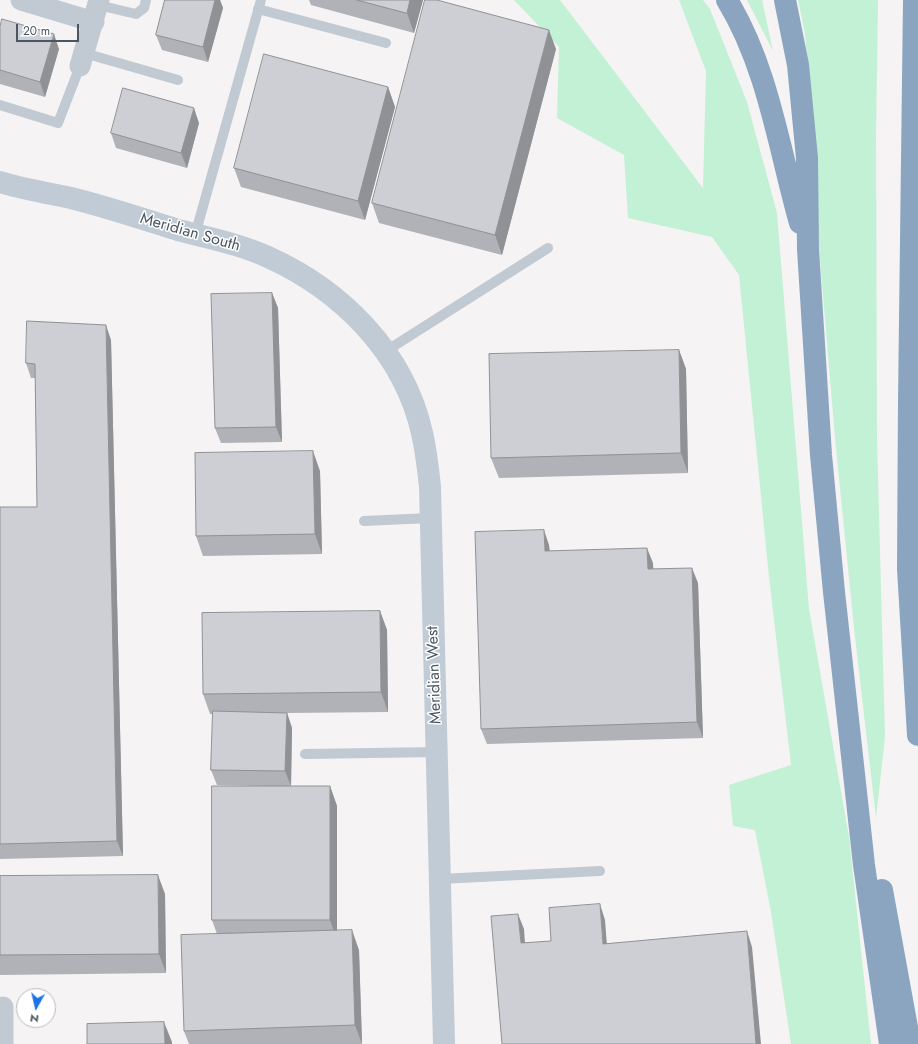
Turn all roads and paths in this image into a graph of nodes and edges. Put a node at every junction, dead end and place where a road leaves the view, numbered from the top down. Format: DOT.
graph roads {
  1 [pos="21,0"];
  2 [pos="146,0"];
  3 [pos="728,0"];
  4 [pos="785,0"];
  5 [pos="914,0"];
  6 [pos="260,4"];
  7 [pos="97,9"];
  8 [pos="386,42"];
  9 [pos="82,59"];
  10 [pos="178,80"];
  11 [pos="0,105"];
  12 [pos="0,182"];
  13 [pos="195,235"];
  14 [pos="548,248"];
  15 [pos="808,249"];
  16 [pos="362,323"];
  17 [pos="386,351"];
  18 [pos="430,518"];
  19 [pos="364,521"];
  20 [pos="918,735"];
  21 [pos="438,752"];
  22 [pos="305,754"];
  23 [pos="854,771"];
  24 [pos="600,871"];
  25 [pos="440,879"];
  26 [pos="3,1007"];
  27 [pos="3,1044"];
  28 [pos="444,1044"];
  29 [pos="890,1044"];
  30 [pos="910,1044"];
  1 -- 7 [label="street"];
  2 -- 7 [label="lane"];
  3 -- 15 [label="highway"];
  4 -- 15 [label="highway"];
  5 -- 20 [label="highway"];
  6 -- 8 [label="lane"];
  6 -- 13 [label="lane"];
  7 -- 9 [label="street"];
  9 -- 10 [label="lane"];
  9 -- 11 [label="lane"];
  12 -- 13 [label="street, Meridian South"];
  13 -- 16 [label="street, Meridian South"];
  14 -- 17 [label="lane"];
  15 -- 23 [label="highway"];
  16 -- 17 [label="street, Meridian West"];
  17 -- 18 [label="street, Meridian West"];
  18 -- 19 [label="lane"];
  18 -- 21 [label="street, Meridian West"];
  21 -- 22 [label="lane"];
  21 -- 25 [label="street, Meridian West"];
  23 -- 29 [label="highway"];
  23 -- 30 [label="highway"];
  24 -- 25 [label="lane"];
  25 -- 28 [label="street, Meridian West"];
  26 -- 27 [label="street"];
}
